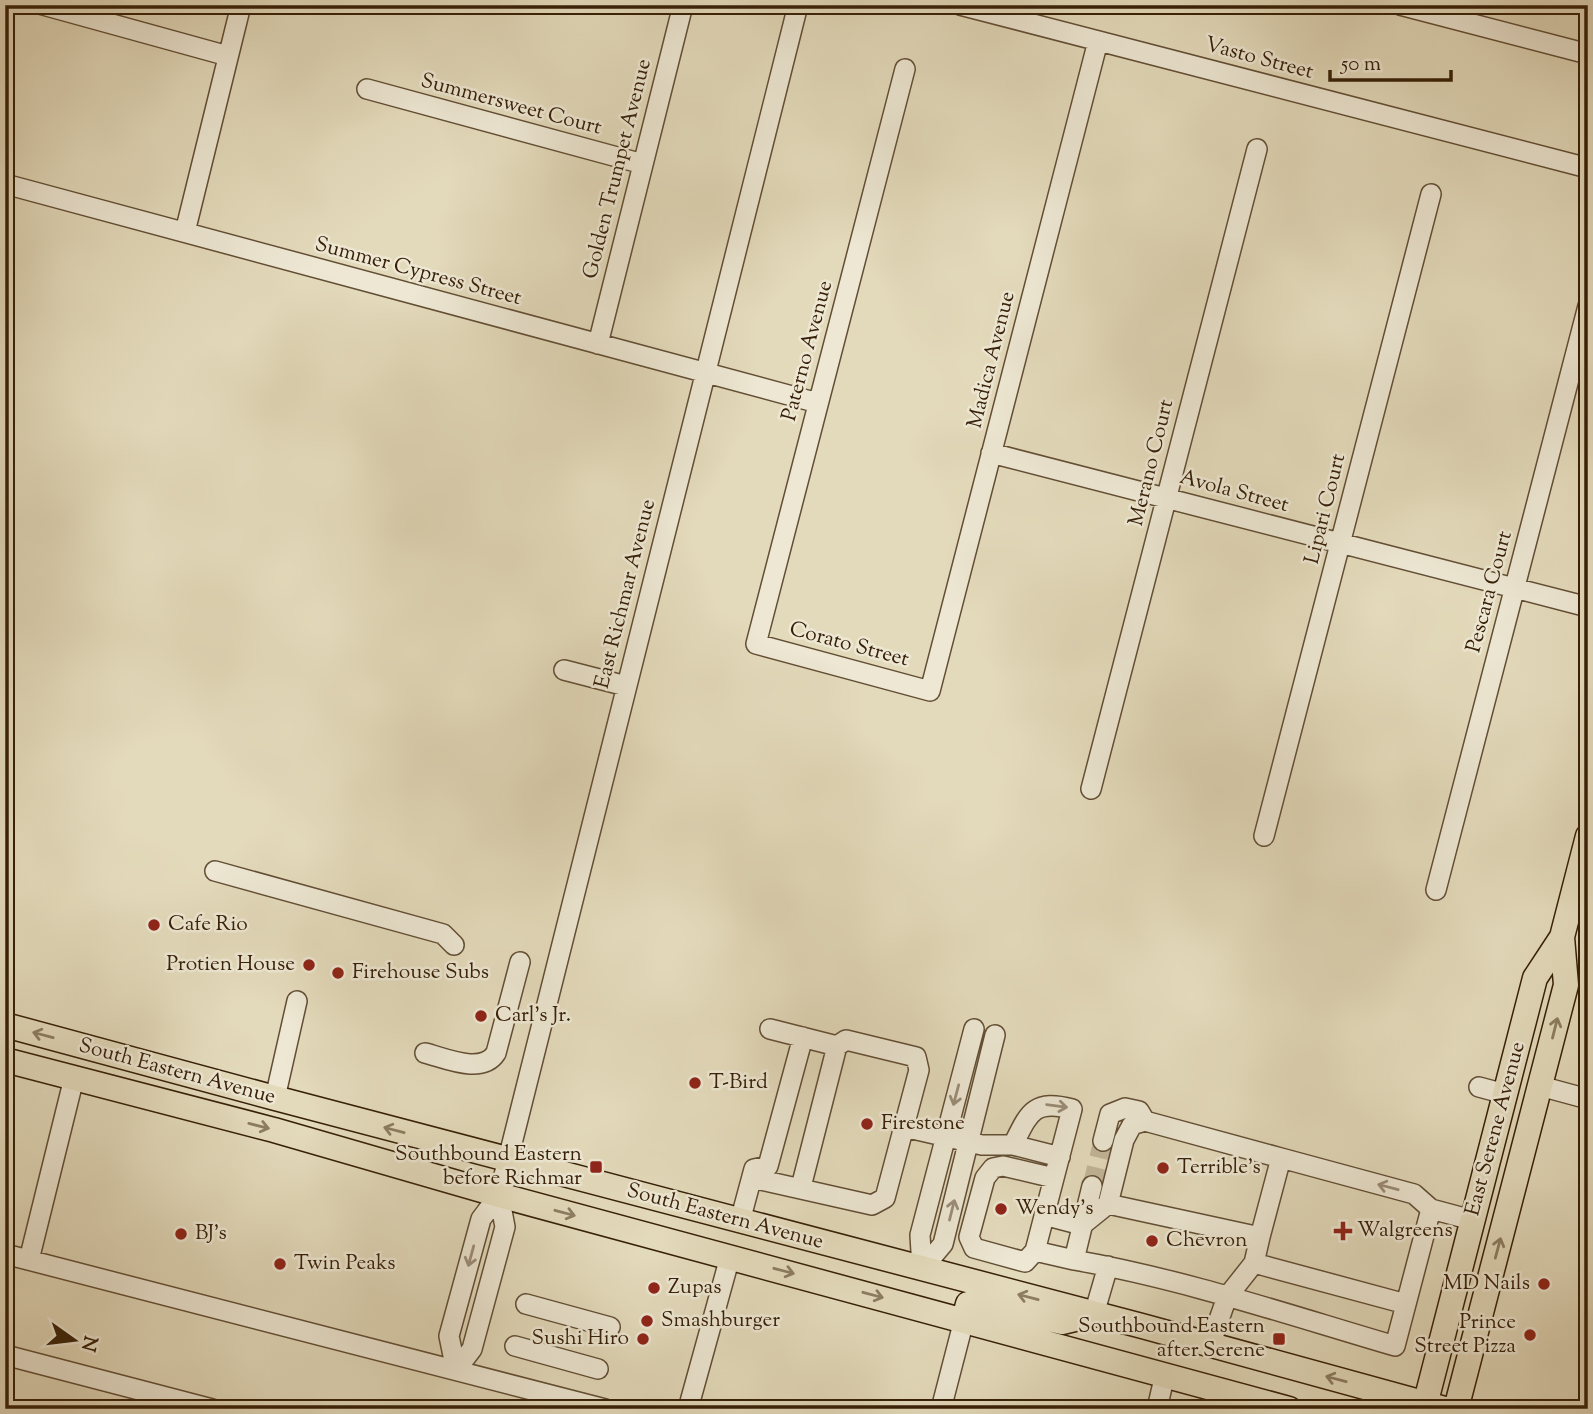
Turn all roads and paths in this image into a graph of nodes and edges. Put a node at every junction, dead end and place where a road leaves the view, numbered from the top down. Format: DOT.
graph roads {
  1 [pos="43,5"];
  2 [pos="241,5"];
  3 [pos="683,5"];
  4 [pos="798,5"];
  5 [pos="960,5"];
  6 [pos="1400,5"];
  7 [pos="1475,15"];
  8 [pos="1098,41"];
  9 [pos="1588,54"];
  10 [pos="228,56"];
  11 [pos="905,69"];
  12 [pos="367,89"];
  13 [pos="1256,149"];
  14 [pos="643,164"];
  15 [pos="1588,168"];
  16 [pos="5,184"];
  17 [pos="1431,194"];
  18 [pos="185,232"];
  19 [pos="1588,306"];
  20 [pos="597,344"];
  21 [pos="705,373"];
  22 [pos="818,404"];
  23 [pos="991,453"];
  24 [pos="1166,498"];
  25 [pos="1340,543"];
  26 [pos="1515,588"];
  27 [pos="1588,607"];
  28 [pos="756,644"];
  29 [pos="564,670"];
  30 [pos="626,686"];
  31 [pos="929,691"];
  32 [pos="1091,789"];
  33 [pos="1265,836"];
  34 [pos="1587,838"];
  35 [pos="215,871"];
  36 [pos="1436,890"];
  37 [pos="1562,937"];
  38 [pos="454,945"];
  39 [pos="520,962"];
  40 [pos="297,1001"];
  41 [pos="7,1026"];
  42 [pos="770,1029"];
  43 [pos="974,1029"];
  44 [pos="995,1035"];
  45 [pos="803,1037"];
  46 [pos="837,1046"];
  47 [pos="425,1053"];
  48 [pos="5,1060"];
  49 [pos="74,1078"];
  50 [pos="1540,1086"];
  51 [pos="1479,1087"];
  52 [pos="1505,1094"];
  53 [pos="275,1098"];
  54 [pos="1588,1099"];
  55 [pos="1145,1121"];
  56 [pos="904,1127"];
  57 [pos="944,1136"];
  58 [pos="1103,1141"];
  59 [pos="968,1142"];
  60 [pos="1013,1145"];
  61 [pos="1060,1157"];
  62 [pos="1281,1158"];
  63 [pos="508,1160"];
  64 [pos="752,1178"];
  65 [pos="1054,1178"];
  66 [pos="1092,1185"];
  67 [pos="801,1187"];
  68 [pos="499,1195"];
  69 [pos="1108,1204"];
  70 [pos="1431,1209"];
  71 [pos="1044,1215"];
  72 [pos="1472,1220"];
  73 [pos="740,1221"];
  74 [pos="1082,1225"];
  75 [pos="1260,1237"];
  76 [pos="1035,1251"];
  77 [pos="5,1254"];
  78 [pos="730,1257"];
  79 [pos="29,1260"];
  80 [pos="1074,1260"];
  81 [pos="1254,1263"];
  82 [pos="1108,1266"];
  83 [pos="922,1269"];
  84 [pos="1227,1297"];
  85 [pos="526,1304"];
  86 [pos="1406,1304"];
  87 [pos="912,1306"];
  88 [pos="1094,1314"];
  89 [pos="964,1320"];
  90 [pos="610,1328"];
  91 [pos="1210,1345"];
  92 [pos="515,1346"];
  93 [pos="5,1355"];
  94 [pos="598,1369"];
  95 [pos="456,1370"];
  96 [pos="1165,1374"];
  97 [pos="1432,1407"];
  98 [pos="597,1408"];
  99 [pos="212,1409"];
  100 [pos="688,1409"];
  101 [pos="941,1409"];
  102 [pos="1157,1409"];
  103 [pos="1289,1409"];
  104 [pos="1456,1409"];
  1 -- 10 [label="street"];
  2 -- 10 [label="street"];
  3 -- 14 [label="street, Golden Trumpet Avenue"];
  4 -- 21 [label="street, East Richmar Avenue"];
  5 -- 8 [label="street, Vasto Street"];
  6 -- 7 [label="street"];
  7 -- 9 [label="street"];
  8 -- 15 [label="street, Vasto Street"];
  8 -- 23 [label="street, Madica Avenue"];
  10 -- 18 [label="street"];
  11 -- 22 [label="street, Paterno Avenue"];
  12 -- 14 [label="street, Summersweet Court"];
  13 -- 24 [label="street, Merano Court"];
  14 -- 20 [label="street, Golden Trumpet Avenue"];
  16 -- 18 [label="street, Summer Cypress Street"];
  17 -- 25 [label="street, Lipari Court"];
  18 -- 20 [label="street, Summer Cypress Street"];
  19 -- 26 [label="street, Pescara Court"];
  20 -- 21 [label="street, Summer Cypress Street"];
  21 -- 22 [label="street, Summer Cypress Street"];
  21 -- 30 [label="street, East Richmar Avenue"];
  22 -- 28 [label="street, Paterno Avenue"];
  23 -- 24 [label="street, Avola Street"];
  23 -- 31 [label="street, Madica Avenue"];
  24 -- 25 [label="street, Avola Street"];
  24 -- 32 [label="street, Merano Court"];
  25 -- 26 [label="street, Avola Street"];
  25 -- 33 [label="street, Lipari Court"];
  26 -- 27 [label="street, Avola Street"];
  26 -- 36 [label="street, Pescara Court"];
  28 -- 31 [label="street, Corato Street"];
  29 -- 30 [label="street"];
  30 -- 63 [label="street, East Richmar Avenue"];
  34 -- 37 [label="main road, East Serene Avenue"];
  35 -- 38 [label="street"];
  50 -- 37 [label="main road, East Serene Avenue, one-way"];
  37 -- 52 [label="main road, East Serene Avenue"];
  39 -- 47 [label="street"];
  40 -- 53 [label="street"];
  53 -- 41 [label="main road, South Eastern Avenue, one-way"];
  42 -- 45 [label="street"];
  43 -- 57 [label="street, one-way"];
  44 -- 59 [label="street"];
  45 -- 46 [label="street"];
  45 -- 64 [label="street"];
  46 -- 56 [label="street"];
  46 -- 67 [label="street"];
  48 -- 49 [label="main road, South Eastern Avenue"];
  49 -- 53 [label="main road"];
  49 -- 68 [label="main road, South Eastern Avenue, one-way"];
  49 -- 79 [label="street"];
  50 -- 54 [label="street"];
  104 -- 50 [label="main road, East Serene Avenue, one-way"];
  51 -- 52 [label="street"];
  52 -- 72 [label="main road, East Serene Avenue"];
  63 -- 53 [label="main road, South Eastern Avenue, one-way"];
  55 -- 58 [label="street"];
  55 -- 62 [label="street"];
  55 -- 69 [label="street"];
  56 -- 57 [label="street"];
  56 -- 67 [label="street"];
  57 -- 59 [label="street"];
  57 -- 83 [label="street"];
  59 -- 60 [label="street"];
  83 -- 59 [label="street, one-way"];
  60 -- 61 [label="street"];
  60 -- 61 [label="street, one-way"];
  61 -- 65 [label="street"];
  70 -- 62 [label="street, one-way"];
  62 -- 75 [label="street"];
  63 -- 68 [label="street, East Richmar Avenue"];
  63 -- 73 [label="main road, South Eastern Avenue"];
  64 -- 67 [label="street"];
  64 -- 73 [label="street"];
  65 -- 71 [label="street"];
  65 -- 76 [label="street"];
  66 -- 74 [label="street"];
  68 -- 78 [label="main road, South Eastern Avenue, one-way"];
  68 -- 95 [label="street"];
  69 -- 74 [label="street"];
  69 -- 75 [label="street"];
  70 -- 72 [label="street"];
  70 -- 86 [label="street"];
  71 -- 74 [label="street"];
  71 -- 76 [label="street"];
  72 -- 97 [label="main road, East Serene Avenue"];
  73 -- 83 [label="main road, South Eastern Avenue"];
  74 -- 80 [label="street"];
  75 -- 81 [label="street"];
  76 -- 80 [label="street"];
  77 -- 79 [label="street"];
  78 -- 87 [label="main road, South Eastern Avenue, one-way"];
  78 -- 100 [label="street"];
  79 -- 95 [label="street"];
  80 -- 82 [label="street"];
  81 -- 84 [label="street"];
  81 -- 86 [label="street"];
  82 -- 84 [label="street"];
  82 -- 88 [label="street"];
  83 -- 87 [label="main road"];
  88 -- 83 [label="main road, South Eastern Avenue, one-way"];
  84 -- 86 [label="street"];
  84 -- 91 [label="street"];
  85 -- 90 [label="street"];
  87 -- 89 [label="main road, South Eastern Avenue"];
  88 -- 89 [label="main road"];
  88 -- 91 [label="main road, South Eastern Avenue"];
  89 -- 96 [label="main road, South Eastern Avenue"];
  89 -- 101 [label="street"];
  97 -- 91 [label="main road, South Eastern Avenue, one-way"];
  92 -- 94 [label="street"];
  93 -- 99 [label="street"];
  95 -- 98 [label="street"];
  96 -- 102 [label="street"];
  96 -- 103 [label="main road, South Eastern Avenue"];
}
